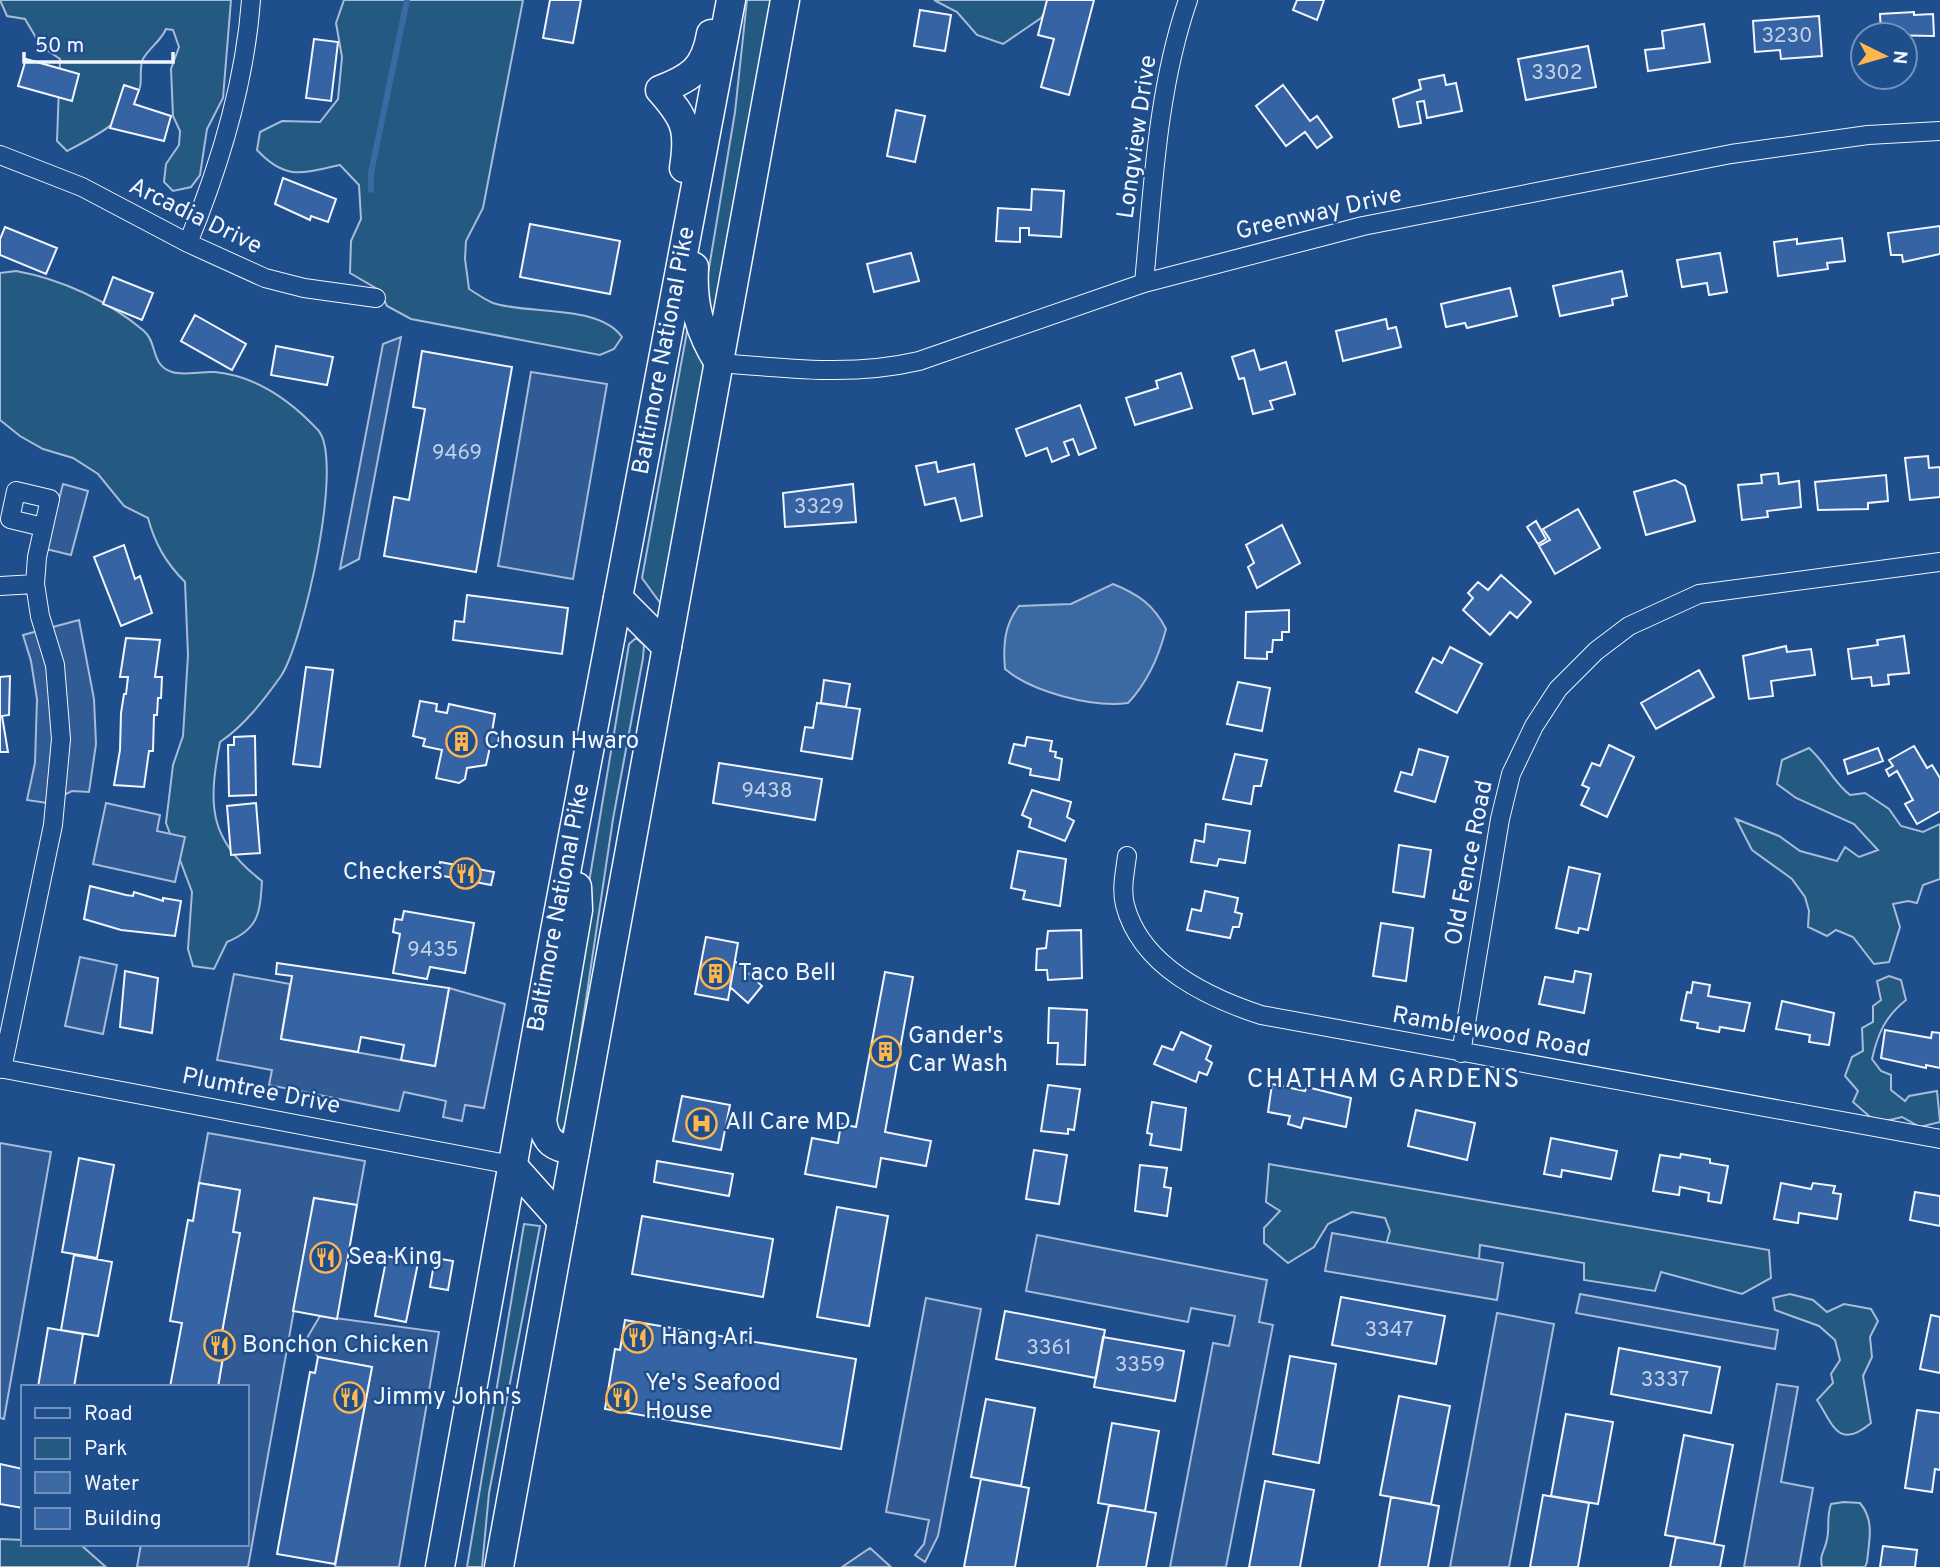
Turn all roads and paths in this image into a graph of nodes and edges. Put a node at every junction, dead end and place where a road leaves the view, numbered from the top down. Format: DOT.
graph roads {
  1 [pos="251,0"];
  2 [pos="717,0"];
  3 [pos="731,0"];
  4 [pos="785,0"];
  5 [pos="1188,0"];
  6 [pos="1940,131"];
  7 [pos="702,152"];
  8 [pos="0,155"];
  9 [pos="188,243"];
  10 [pos="1144,283"];
  11 [pos="376,298"];
  12 [pos="667,344"];
  13 [pos="719,363"];
  14 [pos="43,527"];
  15 [pos="1940,562"];
  16 [pos="35,584"];
  17 [pos="0,586"];
  18 [pos="618,598"];
  19 [pos="667,647"];
  20 [pos="575,822"];
  21 [pos="1127,856"];
  22 [pos="1461,1052"];
  23 [pos="1,1069"];
  24 [pos="1940,1139"];
  25 [pos="575,1150"];
  26 [pos="512,1165"];
  27 [pos="562,1221"];
  28 [pos="440,1567"];
  29 [pos="499,1567"];
  1 -- 9 [label="street"];
  2 -- 12 [label="main road"];
  3 -- 7 [label="main road, Baltimore National Pike"];
  4 -- 13 [label="main road"];
  5 -- 10 [label="street, Longview Drive"];
  6 -- 10 [label="street, Greenway Drive"];
  7 -- 12 [label="main road, Baltimore National Pike"];
  7 -- 13 [label="main road"];
  8 -- 9 [label="street, Arcadia Drive"];
  9 -- 11 [label="street, Arcadia Drive"];
  10 -- 13 [label="street, Greenway Drive"];
  12 -- 18 [label="main road, Baltimore National Pike"];
  13 -- 19 [label="main road"];
  14 -- 16 [label="street"];
  15 -- 22 [label="street, Old Fence Road"];
  16 -- 17 [label="street"];
  16 -- 23 [label="street"];
  18 -- 19 [label="main road"];
  18 -- 20 [label="main road, Baltimore National Pike"];
  19 -- 25 [label="main road"];
  20 -- 25 [label="main road"];
  20 -- 26 [label="main road, Baltimore National Pike"];
  21 -- 22 [label="street, Ramblewood Road"];
  22 -- 24 [label="street, Ramblewood Road"];
  23 -- 26 [label="street, Plumtree Drive"];
  25 -- 27 [label="main road"];
  26 -- 27 [label="main road"];
  26 -- 28 [label="main road, Baltimore National Pike"];
  27 -- 29 [label="main road"];
}
